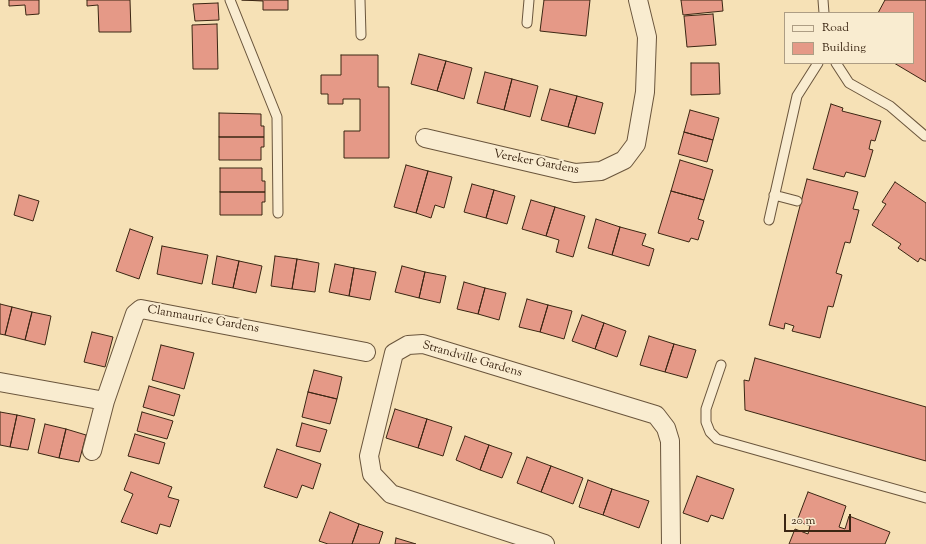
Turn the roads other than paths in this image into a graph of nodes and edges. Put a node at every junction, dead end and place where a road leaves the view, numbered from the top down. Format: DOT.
graph roads {
  1 [pos="230,0"];
  2 [pos="360,0"];
  3 [pos="529,0"];
  4 [pos="638,0"];
  5 [pos="823,0"];
  6 [pos="824,12"];
  7 [pos="527,23"];
  8 [pos="361,35"];
  9 [pos="817,64"];
  10 [pos="837,64"];
  11 [pos="925,136"];
  12 [pos="425,138"];
  13 [pos="774,195"];
  14 [pos="797,201"];
  15 [pos="278,213"];
  16 [pos="768,220"];
  17 [pos="366,352"];
  18 [pos="721,365"];
  19 [pos="0,382"];
  20 [pos="106,401"];
  21 [pos="92,451"];
  22 [pos="926,498"];
  23 [pos="545,544"];
  24 [pos="671,544"];
  1 -- 15 [label="lane"];
  2 -- 8 [label="lane"];
  3 -- 7 [label="lane"];
  4 -- 12 [label="street, Vereker Gardens"];
  5 -- 6 [label="lane"];
  9 -- 13 [label="lane"];
  10 -- 11 [label="lane"];
  13 -- 14 [label="lane"];
  13 -- 16 [label="lane"];
  17 -- 20 [label="street, Clanmaurice Gardens"];
  18 -- 22 [label="lane"];
  19 -- 20 [label="street"];
  20 -- 21 [label="street, Clanmaurice Gardens"];
  23 -- 24 [label="street, Strandville Gardens"];
}
